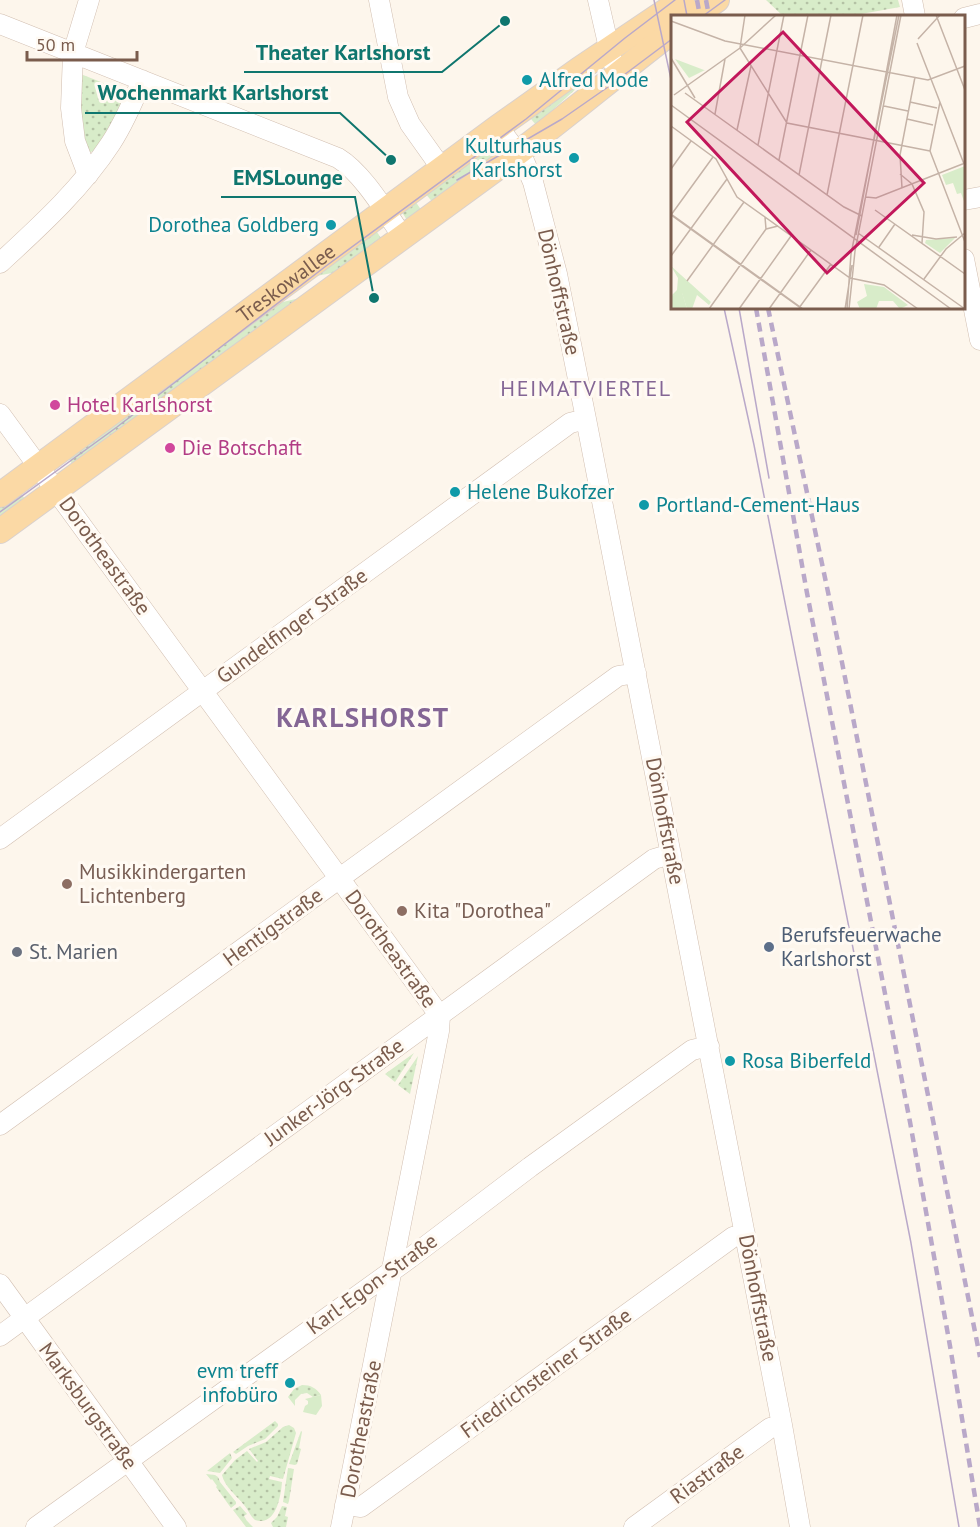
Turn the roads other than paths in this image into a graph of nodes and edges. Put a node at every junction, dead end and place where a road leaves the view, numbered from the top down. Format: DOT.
graph roads {
  1 [pos="89,0"];
  2 [pos="379,0"];
  3 [pos="598,0"];
  4 [pos="682,0"];
  5 [pos="717,0"];
  6 [pos="912,0"];
  7 [pos="980,14"];
  8 [pos="695,15"];
  9 [pos="915,15"];
  10 [pos="965,18"];
  11 [pos="0,24"];
  12 [pos="671,33"];
  13 [pos="608,49"];
  14 [pos="73,53"];
  15 [pos="615,75"];
  16 [pos="142,80"];
  17 [pos="498,127"];
  18 [pos="518,153"];
  19 [pos="442,168"];
  20 [pos="88,175"];
  21 [pos="980,197"];
  22 [pos="965,200"];
  23 [pos="385,211"];
  24 [pos="403,237"];
  25 [pos="0,263"];
  26 [pos="965,269"];
  27 [pos="980,340"];
  28 [pos="0,414"];
  29 [pos="586,419"];
  30 [pos="39,467"];
  31 [pos="57,490"];
  32 [pos="0,495"];
  33 [pos="0,531"];
  34 [pos="636,673"];
  35 [pos="203,691"];
  36 [pos="0,839"];
  37 [pos="671,854"];
  38 [pos="340,878"];
  39 [pos="440,1016"];
  40 [pos="709,1047"];
  41 [pos="0,1125"];
  42 [pos="745,1234"];
  43 [pos="393,1270"];
  44 [pos="0,1284"];
  45 [pos="24,1318"];
  46 [pos="0,1336"];
  47 [pos="782,1425"];
  48 [pos="128,1460"];
  49 [pos="345,1505"];
  50 [pos="36,1527"];
  51 [pos="177,1527"];
  52 [pos="341,1527"];
  53 [pos="634,1527"];
  54 [pos="801,1527"];
  1 -- 14 [label="street"];
  2 -- 19 [label="street"];
  3 -- 13 [label="street"];
  4 -- 13 [label="main road, Treskowallee"];
  5 -- 8 [label="main road"];
  6 -- 9 [label="street"];
  7 -- 10 [label="street"];
  11 -- 14 [label="street"];
  12 -- 15 [label="main road, Treskowallee"];
  13 -- 15 [label="street"];
  13 -- 17 [label="main road, Treskowallee"];
  14 -- 16 [label="street"];
  14 -- 20 [label="street"];
  15 -- 18 [label="main road, Treskowallee"];
  16 -- 20 [label="street"];
  16 -- 23 [label="street"];
  17 -- 18 [label="street, Dönhoffstraße"];
  17 -- 19 [label="main road, Treskowallee"];
  18 -- 24 [label="main road, Treskowallee"];
  18 -- 29 [label="street, Dönhoffstraße"];
  19 -- 23 [label="main road, Treskowallee"];
  20 -- 25 [label="street"];
  21 -- 22 [label="street"];
  23 -- 24 [label="street"];
  23 -- 30 [label="main road, Treskowallee"];
  24 -- 31 [label="main road, Treskowallee"];
  26 -- 27 [label="street"];
  28 -- 30 [label="street"];
  29 -- 34 [label="street, Dönhoffstraße"];
  29 -- 35 [label="street, Gundelfinger Straße"];
  30 -- 31 [label="street"];
  30 -- 32 [label="main road, Treskowallee"];
  31 -- 33 [label="main road, Treskowallee"];
  31 -- 35 [label="street, Dorotheastraße"];
  34 -- 37 [label="street, Dönhoffstraße"];
  34 -- 38 [label="street, Hentigstraße"];
  35 -- 36 [label="street, Gundelfinger Straße"];
  35 -- 38 [label="street, Dorotheastraße"];
  37 -- 39 [label="street, Junker-Jörg-Straße"];
  37 -- 40 [label="street, Dönhoffstraße"];
  38 -- 39 [label="street, Dorotheastraße"];
  38 -- 41 [label="street, Hentigstraße"];
  39 -- 43 [label="street, Dorotheastraße"];
  39 -- 45 [label="street, Junker-Jörg-Straße"];
  40 -- 42 [label="street, Dönhoffstraße"];
  40 -- 43 [label="street, Karl-Egon-Straße"];
  42 -- 47 [label="street, Dönhoffstraße"];
  42 -- 49 [label="street, Friedrichsteiner Straße"];
  43 -- 48 [label="street, Karl-Egon-Straße"];
  43 -- 49 [label="street, Dorotheastraße"];
  44 -- 45 [label="street, Marksburgstraße"];
  45 -- 46 [label="street, Junker-Jörg-Straße"];
  45 -- 48 [label="street, Marksburgstraße"];
  47 -- 53 [label="street, Riastraße"];
  47 -- 54 [label="street, Dönhoffstraße"];
  48 -- 50 [label="street, Karl-Egon-Straße"];
  48 -- 51 [label="street, Marksburgstraße"];
  49 -- 52 [label="street, Dorotheastraße"];
}
